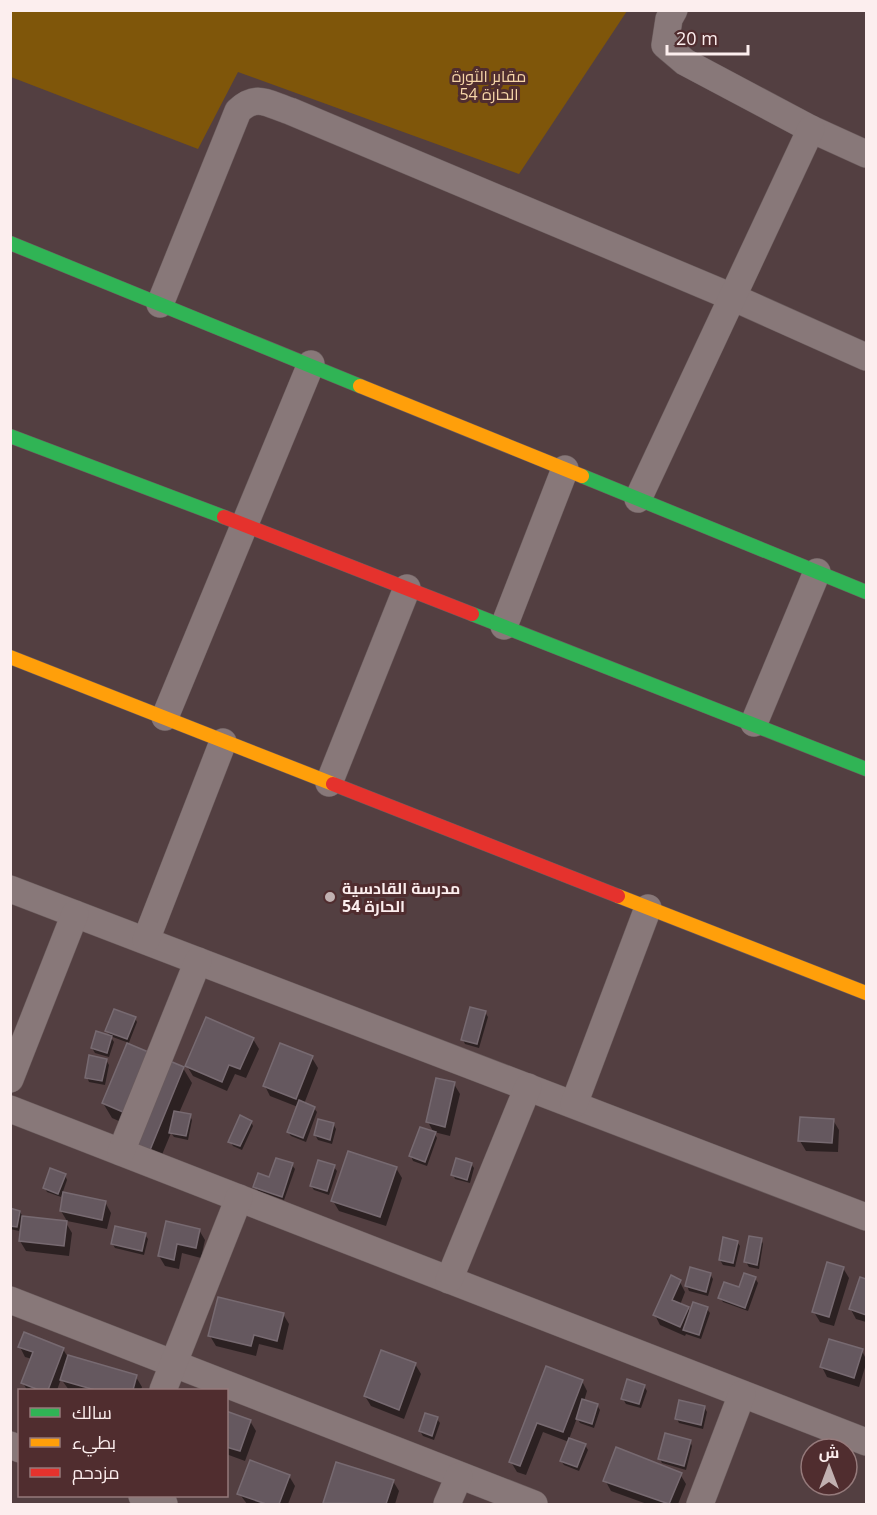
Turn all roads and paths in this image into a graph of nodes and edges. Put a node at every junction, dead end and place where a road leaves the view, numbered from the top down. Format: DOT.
graph roads {
  1 [pos="674,10"];
  2 [pos="811,129"];
  3 [pos="867,154"];
  4 [pos="10,243"];
  5 [pos="732,297"];
  6 [pos="160,304"];
  7 [pos="867,357"];
  8 [pos="311,364"];
  9 [pos="10,436"];
  10 [pos="565,469"];
  11 [pos="638,499"];
  12 [pos="243,524"];
  13 [pos="817,572"];
  14 [pos="406,588"];
  15 [pos="867,592"];
  16 [pos="504,626"];
  17 [pos="10,657"];
  18 [pos="165,717"];
  19 [pos="753,723"];
  20 [pos="224,742"];
  21 [pos="867,769"];
  22 [pos="329,783"];
  23 [pos="10,889"];
  24 [pos="648,908"];
  25 [pos="75,914"];
  26 [pos="146,940"];
  27 [pos="198,961"];
  28 [pos="867,993"];
  29 [pos="10,1080"];
  30 [pos="528,1087"];
  31 [pos="574,1104"];
  32 [pos="10,1109"];
  33 [pos="121,1152"];
  34 [pos="239,1198"];
  35 [pos="867,1217"];
  36 [pos="449,1280"];
  37 [pos="10,1300"];
  38 [pos="173,1365"];
  39 [pos="163,1389"];
  40 [pos="742,1394"];
  41 [pos="867,1442"];
  42 [pos="459,1476"];
  43 [pos="145,1497"];
  44 [pos="164,1504"];
  45 [pos="447,1504"];
  46 [pos="534,1504"];
  47 [pos="700,1504"];
  1 -- 2 [label="street"];
  2 -- 3 [label="street"];
  2 -- 5 [label="street"];
  4 -- 6 [label="street"];
  5 -- 6 [label="street"];
  5 -- 7 [label="street"];
  5 -- 11 [label="street"];
  6 -- 8 [label="street"];
  8 -- 10 [label="street"];
  8 -- 12 [label="street"];
  9 -- 12 [label="street"];
  10 -- 11 [label="street"];
  10 -- 16 [label="street"];
  11 -- 13 [label="street"];
  12 -- 14 [label="street"];
  12 -- 18 [label="street"];
  13 -- 15 [label="street"];
  13 -- 19 [label="street"];
  14 -- 16 [label="street"];
  14 -- 22 [label="street"];
  16 -- 19 [label="street"];
  17 -- 18 [label="street"];
  18 -- 20 [label="street"];
  19 -- 21 [label="street"];
  20 -- 22 [label="street"];
  20 -- 26 [label="street"];
  22 -- 24 [label="street"];
  23 -- 25 [label="street"];
  24 -- 28 [label="street"];
  24 -- 31 [label="street"];
  25 -- 26 [label="street"];
  25 -- 29 [label="street"];
  26 -- 27 [label="street"];
  27 -- 30 [label="street"];
  27 -- 33 [label="street"];
  30 -- 31 [label="street"];
  30 -- 36 [label="street"];
  31 -- 35 [label="street"];
  32 -- 33 [label="street"];
  33 -- 34 [label="street"];
  34 -- 36 [label="street"];
  34 -- 38 [label="street"];
  36 -- 40 [label="street"];
  37 -- 38 [label="street"];
  38 -- 39 [label="street"];
  38 -- 42 [label="street"];
  40 -- 41 [label="street"];
  40 -- 47 [label="street"];
  42 -- 45 [label="street"];
  42 -- 46 [label="street"];
  43 -- 44 [label="street"];
}
